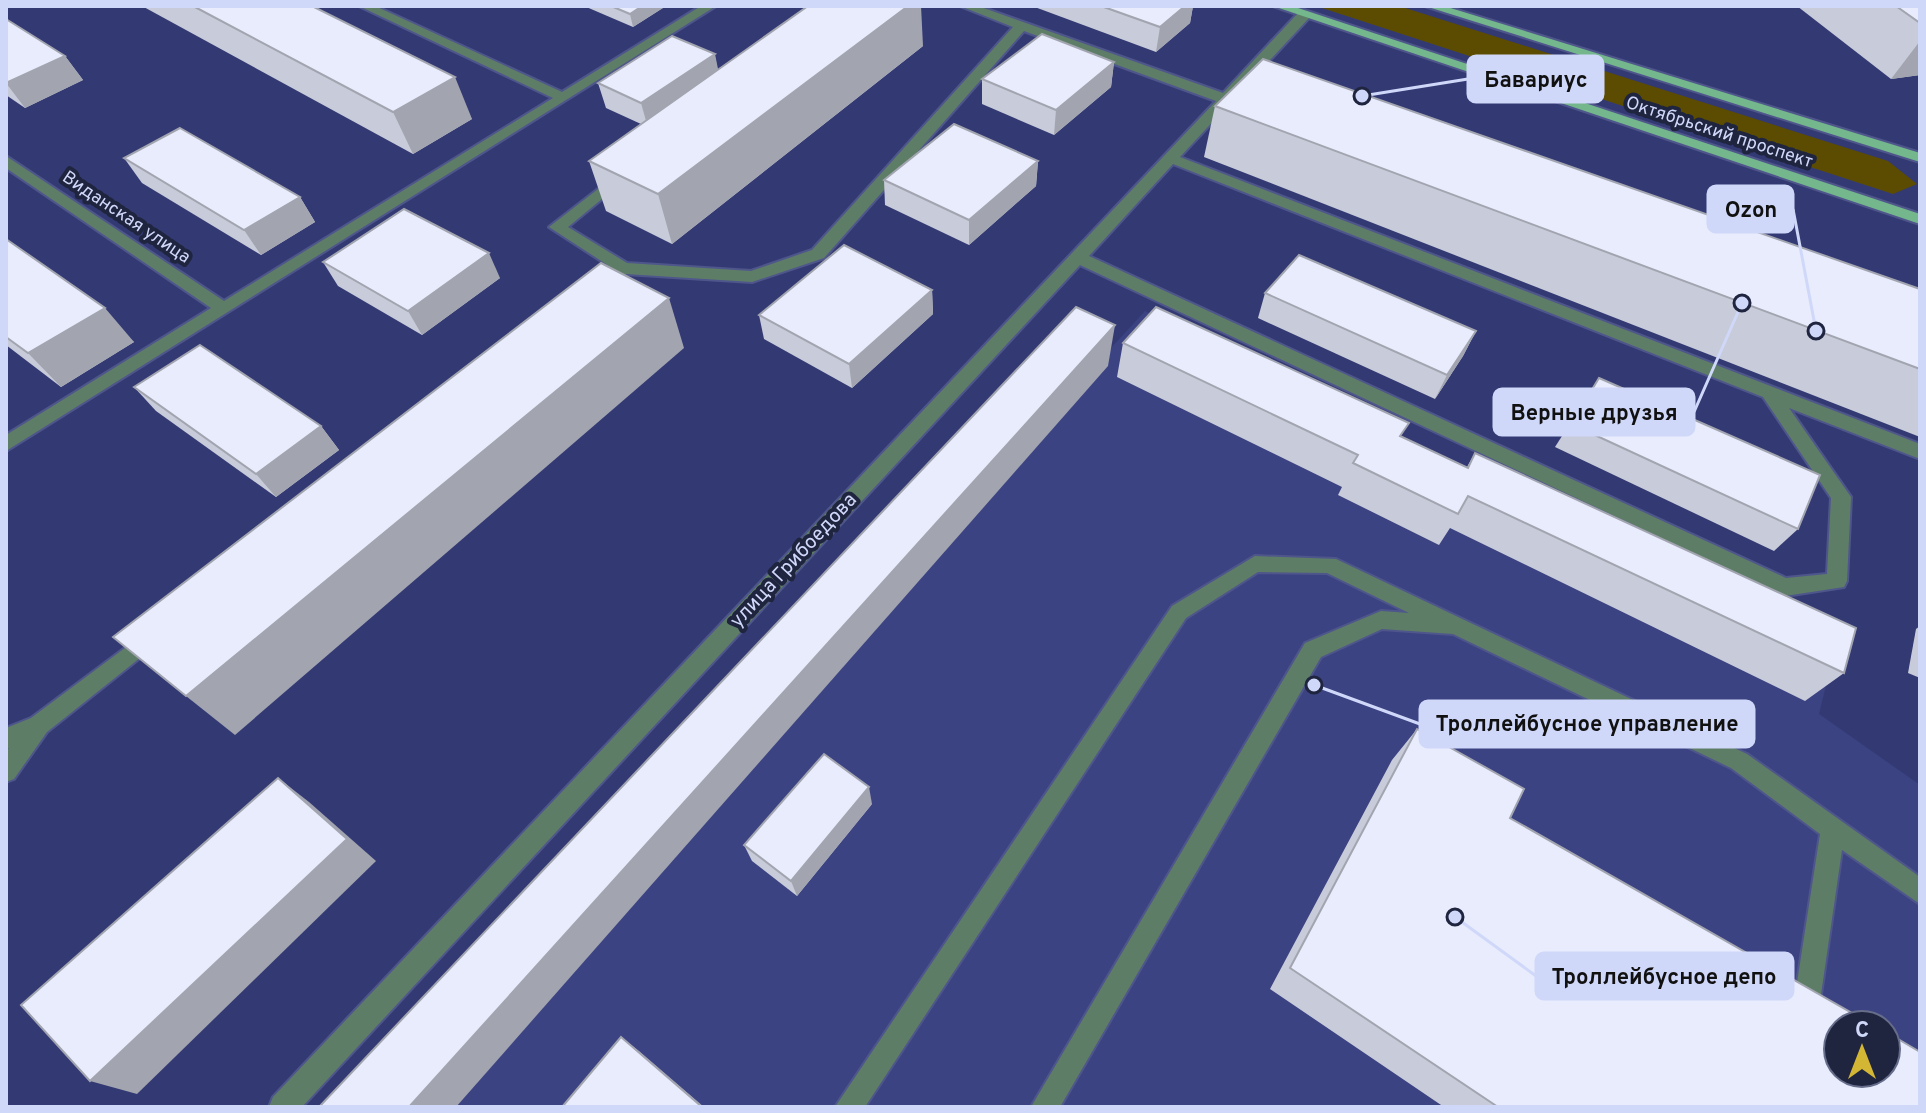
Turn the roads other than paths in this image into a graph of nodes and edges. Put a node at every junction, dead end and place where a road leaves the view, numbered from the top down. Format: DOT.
graph roads {
  1 [pos="365,6"];
  2 [pos="710,6"];
  3 [pos="966,6"];
  4 [pos="1279,6"];
  5 [pos="1431,6"];
  6 [pos="1304,15"];
  7 [pos="1021,26"];
  8 [pos="563,97"];
  9 [pos="1225,99"];
  10 [pos="1170,158"];
  11 [pos="1920,158"];
  12 [pos="6,161"];
  13 [pos="630,169"];
  14 [pos="1920,219"];
  15 [pos="1078,257"];
  16 [pos="623,268"];
  17 [pos="586,297"];
  18 [pos="224,309"];
  19 [pos="1769,393"];
  20 [pos="6,444"];
  21 [pos="1920,452"];
  22 [pos="1455,625"];
  23 [pos="163,628"];
  24 [pos="39,725"];
  25 [pos="6,739"];
  26 [pos="6,771"];
  27 [pos="1833,829"];
  28 [pos="1920,892"];
  29 [pos="1802,1034"];
  30 [pos="283,1107"];
  31 [pos="849,1107"];
  32 [pos="1045,1107"];
  1 -- 8 [label="street"];
  2 -- 8 [label="street"];
  3 -- 7 [label="street"];
  4 -- 6 [label="main road, Октябрьский проспект"];
  5 -- 11 [label="main road, Октябрьский проспект"];
  6 -- 9 [label="street, улица Грибоедова"];
  6 -- 14 [label="main road, Октябрьский проспект"];
  7 -- 9 [label="street"];
  7 -- 16 [label="street"];
  8 -- 18 [label="street"];
  9 -- 10 [label="street, улица Грибоедова"];
  10 -- 15 [label="street, улица Грибоедова"];
  10 -- 19 [label="street"];
  12 -- 18 [label="street, Виданская улица"];
  13 -- 16 [label="street"];
  15 -- 19 [label="street"];
  15 -- 30 [label="street, улица Грибоедова"];
  16 -- 17 [label="street"];
  18 -- 20 [label="street"];
  19 -- 21 [label="street"];
  22 -- 27 [label="street"];
  22 -- 31 [label="street"];
  22 -- 32 [label="street"];
  23 -- 24 [label="street"];
  24 -- 25 [label="street"];
  24 -- 26 [label="street"];
  27 -- 28 [label="street"];
  27 -- 29 [label="street"];
}
